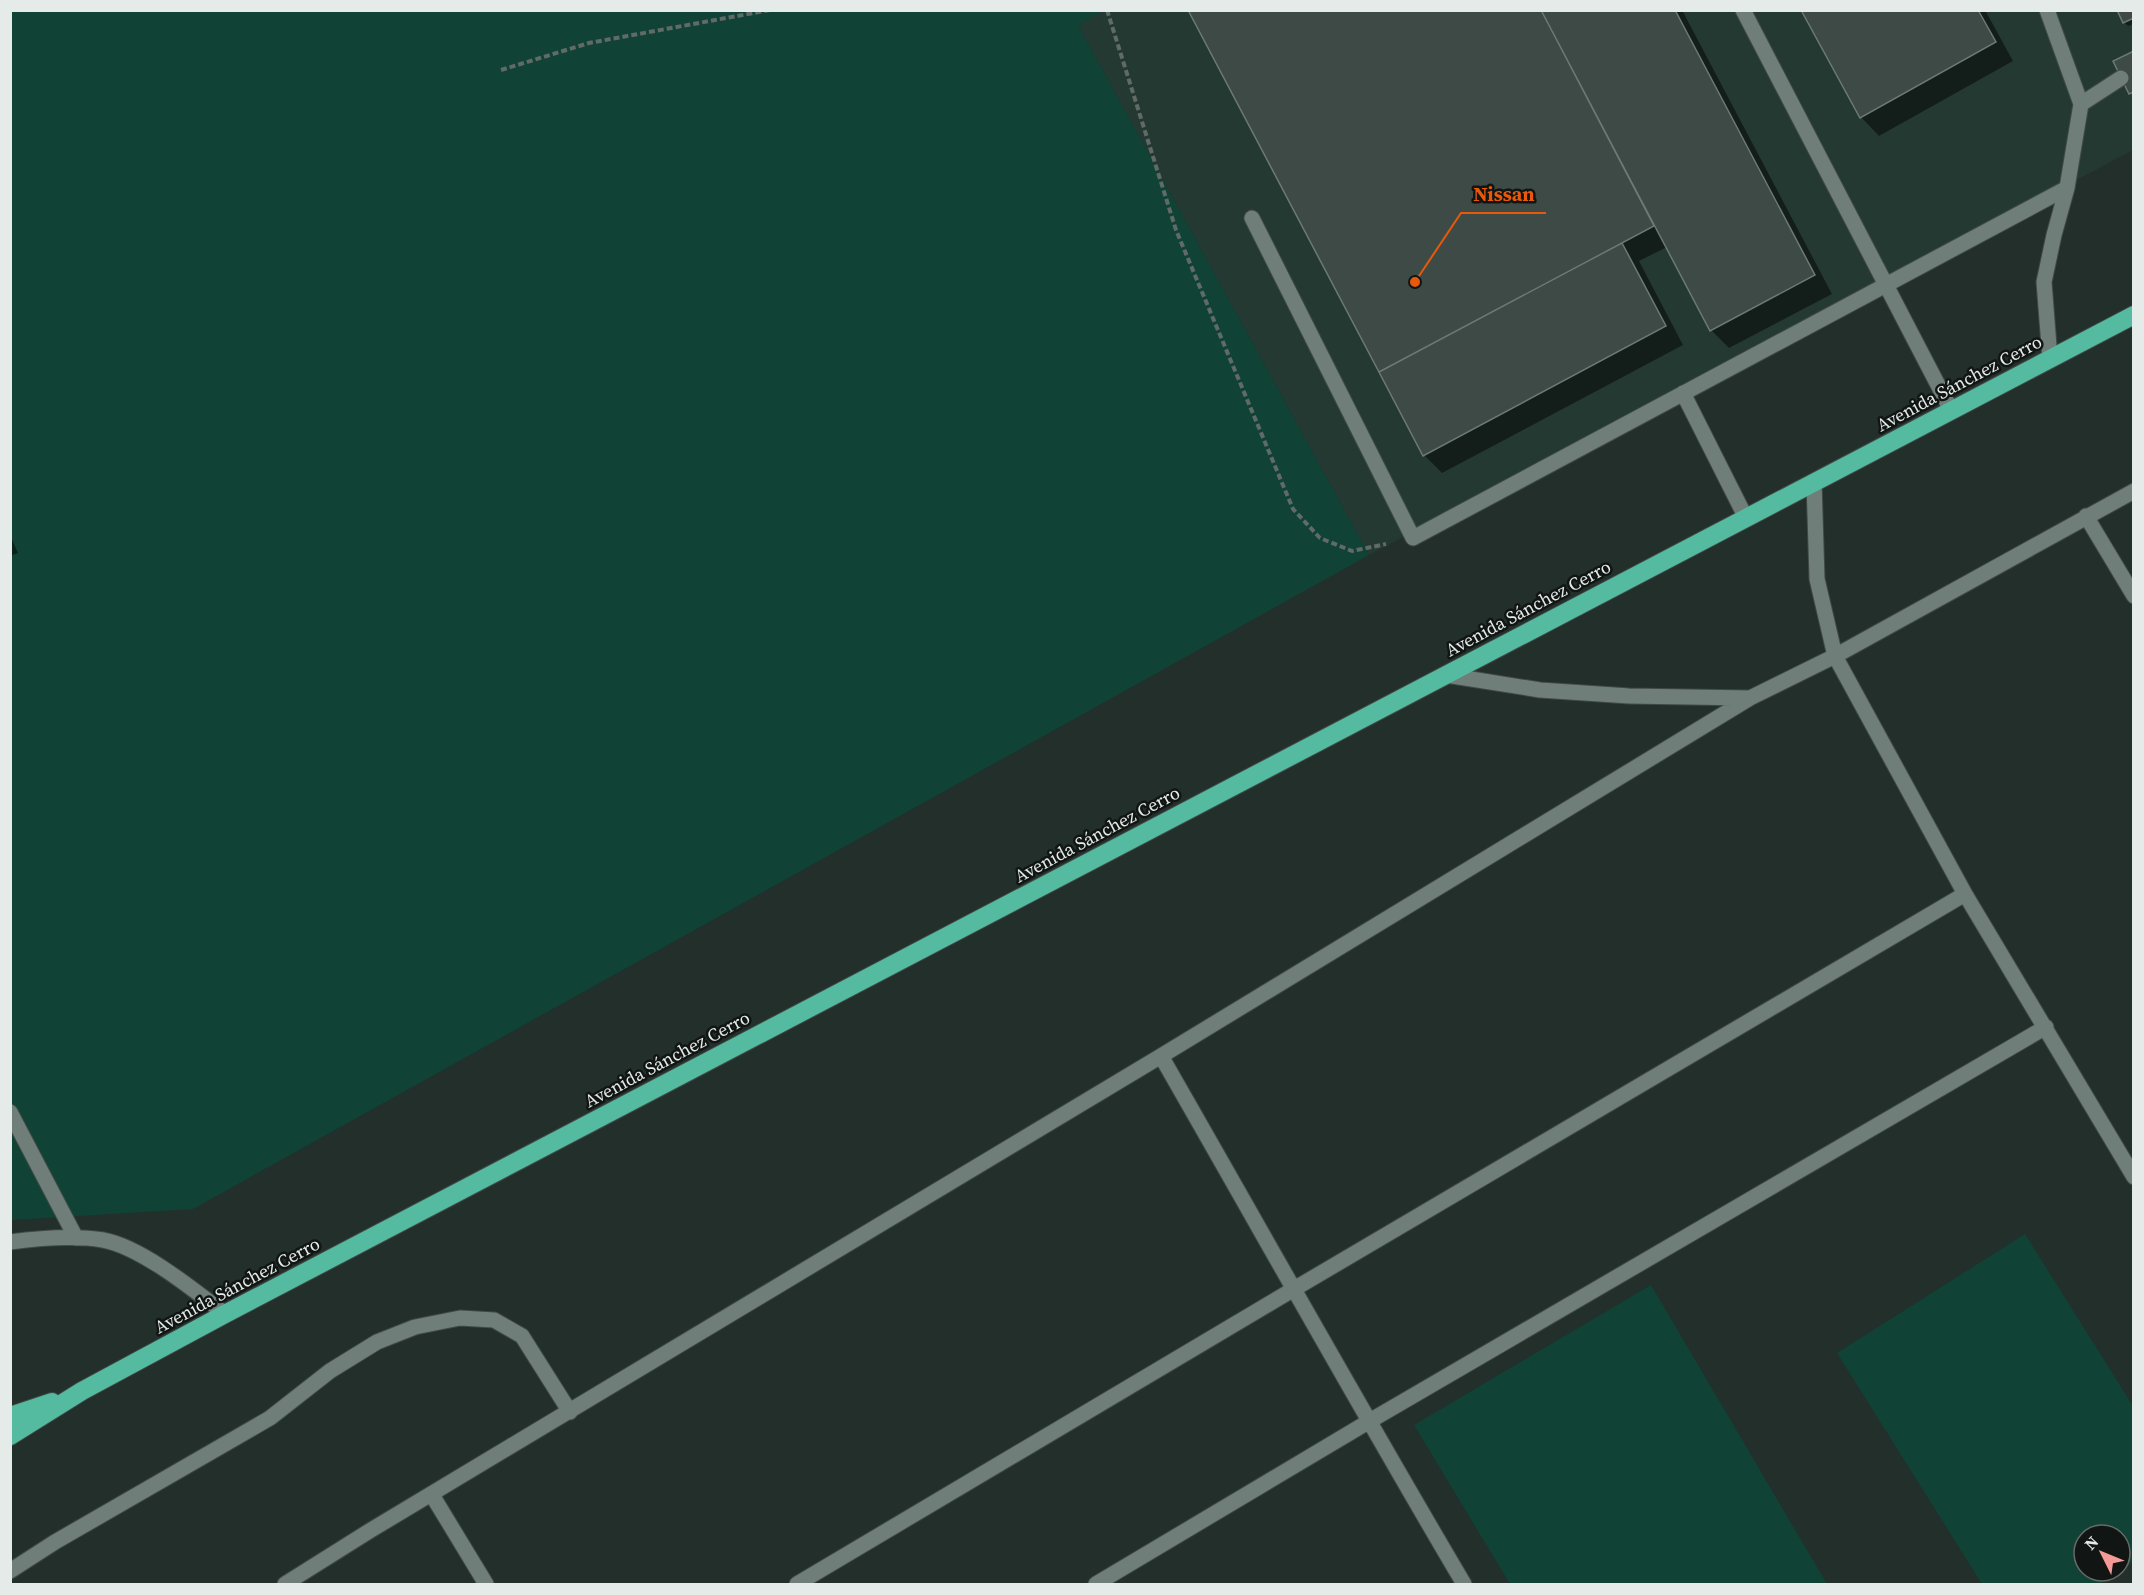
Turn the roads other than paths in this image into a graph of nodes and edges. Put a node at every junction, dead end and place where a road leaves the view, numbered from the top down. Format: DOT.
graph roads {
  1 [pos="1743,10"];
  2 [pos="2048,10"];
  3 [pos="2121,78"];
  4 [pos="2080,104"];
  5 [pos="2067,188"];
  6 [pos="1252,218"];
  7 [pos="1887,285"];
  8 [pos="2133,315"];
  9 [pos="2050,359"];
  10 [pos="1683,393"];
  11 [pos="1951,410"];
  12 [pos="1814,482"];
  13 [pos="2133,491"];
  14 [pos="2086,516"];
  15 [pos="1746,518"];
  16 [pos="2133,596"];
  17 [pos="1835,656"];
  18 [pos="1446,675"];
  19 [pos="1750,698"];
  20 [pos="1965,894"];
  21 [pos="2046,1027"];
  22 [pos="1161,1056"];
  23 [pos="10,1112"];
  24 [pos="2133,1177"];
  25 [pos="76,1238"];
  26 [pos="10,1242"];
  27 [pos="1294,1288"];
  28 [pos="225,1314"];
  29 [pos="82,1391"];
  30 [pos="570,1412"];
  31 [pos="10,1416"];
  32 [pos="1368,1422"];
  33 [pos="10,1437"];
  34 [pos="432,1495"];
  35 [pos="10,1571"];
  36 [pos="1116,1580"];
  37 [pos="285,1584"];
  38 [pos="486,1584"];
  39 [pos="797,1584"];
  40 [pos="1096,1584"];
  41 [pos="1464,1584"];
  1 -- 7 [label="street"];
  2 -- 4 [label="street"];
  3 -- 4 [label="street"];
  4 -- 5 [label="street"];
  5 -- 7 [label="street"];
  5 -- 9 [label="street"];
  6 -- 10 [label="street"];
  7 -- 10 [label="street"];
  7 -- 11 [label="street"];
  8 -- 9 [label="highway, Avenida Sánchez Cerro"];
  9 -- 11 [label="highway, Avenida Sánchez Cerro"];
  10 -- 15 [label="street"];
  11 -- 12 [label="highway, Avenida Sánchez Cerro"];
  12 -- 15 [label="highway, Avenida Sánchez Cerro"];
  12 -- 17 [label="street"];
  13 -- 14 [label="street"];
  14 -- 16 [label="street"];
  14 -- 17 [label="street"];
  15 -- 18 [label="highway, Avenida Sánchez Cerro"];
  17 -- 19 [label="street"];
  17 -- 20 [label="street"];
  18 -- 19 [label="street"];
  18 -- 28 [label="highway, Avenida Sánchez Cerro"];
  19 -- 22 [label="street"];
  20 -- 21 [label="street"];
  20 -- 27 [label="street"];
  21 -- 24 [label="street"];
  21 -- 32 [label="street"];
  22 -- 27 [label="street"];
  22 -- 30 [label="street"];
  23 -- 25 [label="street"];
  25 -- 26 [label="street"];
  25 -- 28 [label="street"];
  27 -- 32 [label="street"];
  27 -- 39 [label="street"];
  28 -- 29 [label="highway, Avenida Sánchez Cerro"];
  29 -- 31 [label="highway, Avenida Sánchez Cerro"];
  29 -- 33 [label="highway, Avenida Sánchez Cerro"];
  30 -- 34 [label="street"];
  30 -- 35 [label="street"];
  32 -- 36 [label="street"];
  32 -- 41 [label="street"];
  34 -- 37 [label="street"];
  34 -- 38 [label="street"];
  36 -- 40 [label="street"];
}
